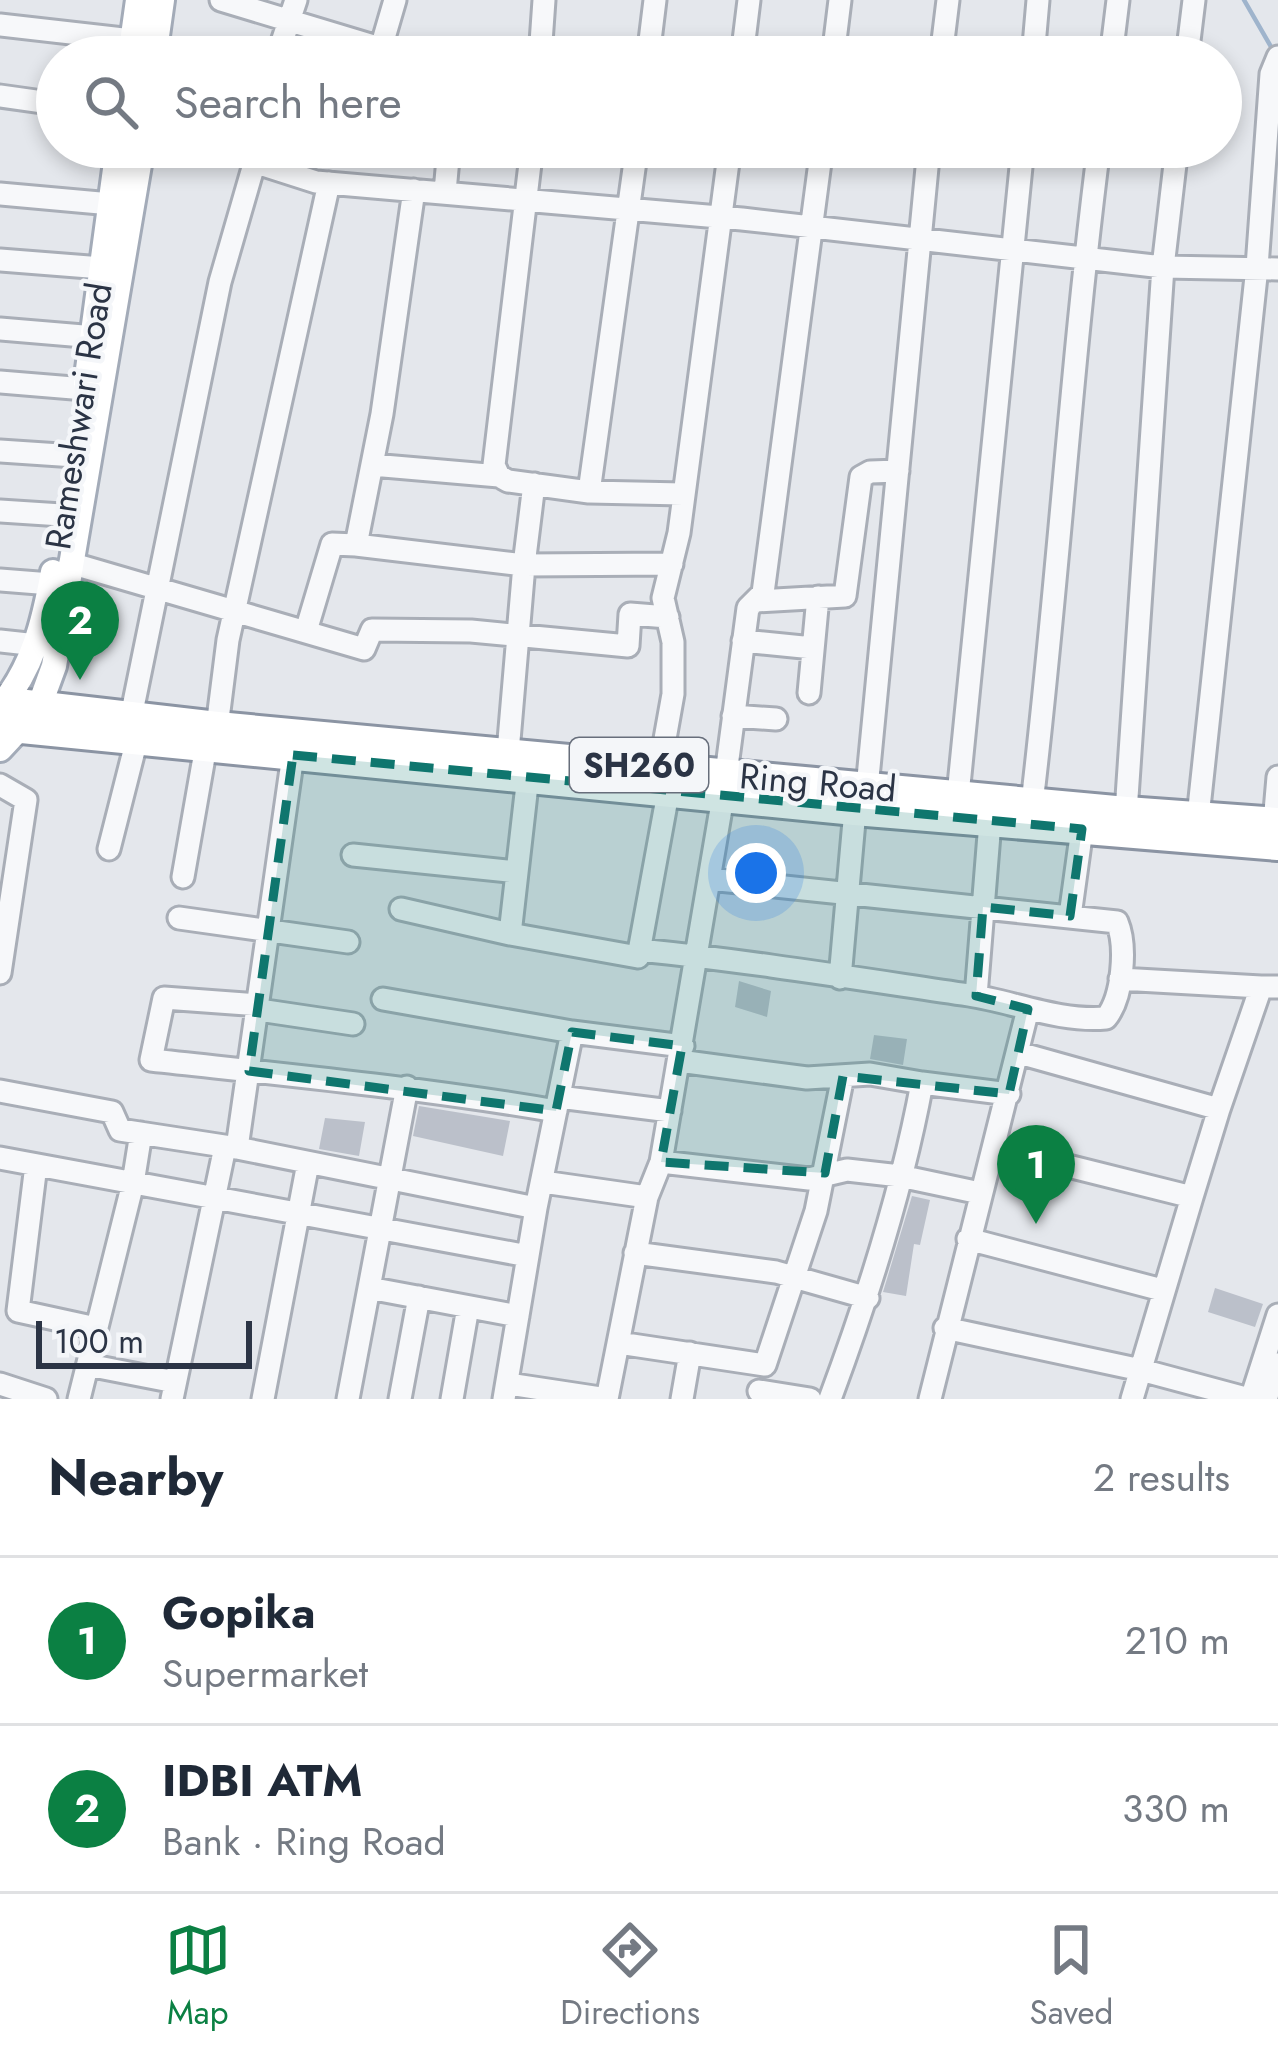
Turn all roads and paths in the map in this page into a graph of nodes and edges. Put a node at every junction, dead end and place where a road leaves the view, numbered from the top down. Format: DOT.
graph roads {
  1 [pos="138,0"];
  2 [pos="162,0"];
  3 [pos="220,0"];
  4 [pos="395,0"];
  5 [pos="544,0"];
  6 [pos="655,0"];
  7 [pos="748,0"];
  8 [pos="840,0"];
  9 [pos="948,0"];
  10 [pos="1038,0"];
  11 [pos="1118,0"];
  12 [pos="1194,0"];
  13 [pos="293,10"];
  14 [pos="0,25"];
  15 [pos="60,36"];
  16 [pos="133,36"];
  17 [pos="157,36"];
  18 [pos="353,36"];
  19 [pos="384,36"];
  20 [pos="541,36"];
  21 [pos="651,36"];
  22 [pos="744,36"];
  23 [pos="836,36"];
  24 [pos="943,36"];
  25 [pos="1035,36"];
  26 [pos="1114,36"];
  27 [pos="1190,36"];
  28 [pos="1278,57"];
  29 [pos="0,96"];
  30 [pos="36,101"];
  31 [pos="115,168"];
  32 [pos="137,168"];
  33 [pos="251,168"];
  34 [pos="273,168"];
  35 [pos="448,168"];
  36 [pos="530,168"];
  37 [pos="635,168"];
  38 [pos="728,168"];
  39 [pos="819,168"];
  40 [pos="926,168"];
  41 [pos="1021,168"];
  42 [pos="1097,168"];
  43 [pos="1175,168"];
  44 [pos="329,183"];
  45 [pos="414,190"];
  46 [pos="446,192"];
  47 [pos="0,194"];
  48 [pos="526,200"];
  49 [pos="111,204"];
  50 [pos="630,209"];
  51 [pos="722,217"];
  52 [pos="812,226"];
  53 [pos="918,239"];
  54 [pos="1012,249"];
  55 [pos="1085,258"];
  56 [pos="0,260"];
  57 [pos="1163,267"];
  58 [pos="102,268"];
  59 [pos="1267,268"];
  60 [pos="0,328"];
  61 [pos="101,338"];
  62 [pos="0,382"];
  63 [pos="85,389"];
  64 [pos="0,452"];
  65 [pos="75,456"];
  66 [pos="372,465"];
  67 [pos="898,471"];
  68 [pos="499,476"];
  69 [pos="534,484"];
  70 [pos="589,491"];
  71 [pos="683,494"];
  72 [pos="0,511"];
  73 [pos="70,515"];
  74 [pos="356,544"];
  75 [pos="70,563"];
  76 [pos="672,564"];
  77 [pos="524,565"];
  78 [pos="0,580"];
  79 [pos="51,584"];
  80 [pos="157,587"];
  81 [pos="818,598"];
  82 [pos="756,601"];
  83 [pos="235,610"];
  84 [pos="668,617"];
  85 [pos="306,632"];
  86 [pos="518,638"];
  87 [pos="0,641"];
  88 [pos="742,641"];
  89 [pos="37,645"];
  90 [pos="813,648"];
  91 [pos="809,693"];
  92 [pos="10,713"];
  93 [pos="733,716"];
  94 [pos="776,719"];
  95 [pos="134,728"];
  96 [pos="211,736"];
  97 [pos="293,755"];
  98 [pos="518,764"];
  99 [pos="1278,777"];
  100 [pos="664,780"];
  101 [pos="0,785"];
  102 [pos="724,785"];
  103 [pos="958,795"];
  104 [pos="861,799"];
  105 [pos="1031,803"];
  106 [pos="1126,812"];
  107 [pos="1198,817"];
  108 [pos="990,821"];
  109 [pos="1082,829"];
  110 [pos="1277,830"];
  111 [pos="109,849"];
  112 [pos="353,855"];
  113 [pos="517,872"];
  114 [pos="183,877"];
  115 [pos="709,879"];
  116 [pos="848,894"];
  117 [pos="983,907"];
  118 [pos="401,909"];
  119 [pos="1070,916"];
  120 [pos="179,918"];
  121 [pos="270,930"];
  122 [pos="510,934"];
  123 [pos="347,942"];
  124 [pos="639,950"];
  125 [pos="696,956"];
  126 [pos="0,973"];
  127 [pos="840,978"];
  128 [pos="1120,979"];
  129 [pos="1269,987"];
  130 [pos="976,996"];
  131 [pos="383,1000"];
  132 [pos="259,1008"];
  133 [pos="1028,1009"];
  134 [pos="353,1024"];
  135 [pos="572,1032"];
  136 [pos="1019,1053"];
  137 [pos="681,1054"];
  138 [pos="249,1071"];
  139 [pos="843,1076"];
  140 [pos="922,1083"];
  141 [pos="407,1087"];
  142 [pos="0,1091"];
  143 [pos="1009,1094"];
  144 [pos="558,1104"];
  145 [pos="1219,1109"];
  146 [pos="670,1111"];
  147 [pos="141,1133"];
  148 [pos="231,1148"];
  149 [pos="996,1148"];
  150 [pos="0,1158"];
  151 [pos="662,1162"];
  152 [pos="308,1163"];
  153 [pos="36,1165"];
  154 [pos="825,1173"];
  155 [pos="900,1175"];
  156 [pos="391,1180"];
  157 [pos="543,1182"];
  158 [pos="133,1183"];
  159 [pos="980,1193"];
  160 [pos="647,1197"];
  161 [pos="1192,1197"];
  162 [pos="216,1198"];
  163 [pos="536,1208"];
  164 [pos="300,1214"];
  165 [pos="378,1228"];
  166 [pos="968,1239"];
  167 [pos="635,1253"];
  168 [pos="528,1256"];
  169 [pos="796,1277"];
  170 [pos="369,1288"];
  171 [pos="1162,1290"];
  172 [pos="419,1298"];
  173 [pos="868,1298"];
  174 [pos="468,1307"];
  175 [pos="518,1316"];
  176 [pos="1278,1316"];
  177 [pos="97,1328"];
  178 [pos="946,1328"];
  179 [pos="619,1342"];
  180 [pos="690,1353"];
  181 [pos="1278,1364"];
  182 [pos="88,1365"];
  183 [pos="765,1365"];
  184 [pos="1141,1370"];
  185 [pos="0,1384"];
  186 [pos="173,1391"];
  187 [pos="506,1391"];
  188 [pos="758,1395"];
  189 [pos="46,1399"];
  190 [pos="79,1399"];
  191 [pos="263,1399"];
  192 [pos="348,1399"];
  193 [pos="400,1399"];
  194 [pos="452,1399"];
  195 [pos="682,1399"];
  196 [pos="810,1399"];
  197 [pos="830,1399"];
  198 [pos="930,1399"];
  199 [pos="1132,1399"];
  200 [pos="1250,1399"];
  201 [pos="1266,1399"];
  1 -- 16 [label="main road"];
  2 -- 17 [label="main road"];
  3 -- 13 [label="street"];
  4 -- 19 [label="street"];
  5 -- 20 [label="street"];
  6 -- 21 [label="street"];
  7 -- 22 [label="street"];
  8 -- 23 [label="street"];
  9 -- 24 [label="street"];
  10 -- 25 [label="street"];
  11 -- 26 [label="street"];
  12 -- 27 [label="street"];
  13 -- 18 [label="street"];
  14 -- 15 [label="street"];
  28 -- 59 [label="street"];
  29 -- 30 [label="street"];
  31 -- 49 [label="main road, Rameshwari Road"];
  32 -- 61 [label="main road"];
  33 -- 80 [label="street"];
  34 -- 44 [label="street"];
  35 -- 46 [label="street"];
  36 -- 48 [label="street"];
  37 -- 50 [label="street"];
  38 -- 51 [label="street"];
  39 -- 52 [label="street"];
  40 -- 53 [label="street"];
  41 -- 54 [label="street"];
  42 -- 55 [label="street"];
  43 -- 57 [label="street"];
  44 -- 45 [label="street"];
  44 -- 83 [label="street"];
  45 -- 46 [label="street"];
  45 -- 66 [label="street"];
  46 -- 48 [label="street"];
  47 -- 49 [label="street"];
  48 -- 50 [label="street"];
  48 -- 68 [label="street"];
  49 -- 58 [label="main road, Rameshwari Road"];
  50 -- 51 [label="street"];
  50 -- 70 [label="street"];
  51 -- 52 [label="street"];
  51 -- 71 [label="street"];
  52 -- 53 [label="street"];
  52 -- 82 [label="street"];
  53 -- 54 [label="street"];
  53 -- 67 [label="street"];
  54 -- 55 [label="street"];
  54 -- 103 [label="street"];
  55 -- 57 [label="street"];
  55 -- 105 [label="street"];
  56 -- 58 [label="street"];
  57 -- 59 [label="street"];
  57 -- 106 [label="street"];
  58 -- 61 [label="main road, Rameshwari Road"];
  59 -- 107 [label="street"];
  60 -- 61 [label="street"];
  61 -- 63 [label="main road, Rameshwari Road"];
  61 -- 73 [label="main road"];
  62 -- 63 [label="street"];
  63 -- 65 [label="main road, Rameshwari Road"];
  64 -- 65 [label="street"];
  65 -- 73 [label="main road, Rameshwari Road"];
  66 -- 68 [label="street"];
  66 -- 74 [label="street"];
  67 -- 81 [label="street"];
  67 -- 104 [label="street"];
  68 -- 69 [label="street"];
  69 -- 70 [label="street"];
  69 -- 77 [label="street"];
  70 -- 71 [label="street"];
  71 -- 76 [label="street"];
  72 -- 73 [label="street"];
  73 -- 75 [label="main road"];
  73 -- 79 [label="main road, Rameshwari Road"];
  74 -- 77 [label="street"];
  74 -- 85 [label="street"];
  75 -- 80 [label="street"];
  75 -- 92 [label="main road"];
  76 -- 77 [label="street"];
  76 -- 84 [label="street"];
  77 -- 86 [label="street"];
  78 -- 79 [label="street"];
  79 -- 89 [label="main road, Rameshwari Road"];
  80 -- 83 [label="street"];
  80 -- 95 [label="street"];
  81 -- 82 [label="street"];
  81 -- 90 [label="street"];
  82 -- 88 [label="street"];
  83 -- 85 [label="street"];
  83 -- 96 [label="street"];
  84 -- 86 [label="street"];
  84 -- 100 [label="street"];
  85 -- 86 [label="street"];
  86 -- 98 [label="street"];
  87 -- 89 [label="street"];
  88 -- 90 [label="street"];
  88 -- 93 [label="street"];
  89 -- 92 [label="main road, Rameshwari Road"];
  90 -- 91 [label="street"];
  92 -- 95 [label="highway, Ring Road / SH260"];
  93 -- 94 [label="street"];
  93 -- 102 [label="street"];
  95 -- 96 [label="highway, Ring Road / SH260"];
  95 -- 111 [label="street"];
  96 -- 97 [label="highway, Ring Road / SH260"];
  96 -- 98 [label="highway, Ring Road / SH260"];
  96 -- 114 [label="street"];
  97 -- 98 [label="highway, Ring Road / SH260"];
  97 -- 121 [label="street"];
  98 -- 100 [label="highway, Ring Road / SH260"];
  98 -- 113 [label="street"];
  99 -- 110 [label="street"];
  100 -- 102 [label="highway, Ring Road / SH260"];
  100 -- 124 [label="street"];
  101 -- 126 [label="street"];
  102 -- 104 [label="highway, Ring Road / SH260"];
  102 -- 115 [label="street"];
  103 -- 104 [label="highway, Ring Road / SH260"];
  103 -- 105 [label="highway, Ring Road / SH260"];
  104 -- 108 [label="highway, Ring Road / SH260"];
  104 -- 116 [label="street"];
  105 -- 106 [label="highway, Ring Road / SH260"];
  106 -- 107 [label="highway, Ring Road / SH260"];
  107 -- 110 [label="highway, Ring Road / SH260"];
  108 -- 109 [label="highway, Ring Road / SH260"];
  108 -- 117 [label="street"];
  109 -- 110 [label="highway, Ring Road / SH260"];
  109 -- 119 [label="street"];
  112 -- 113 [label="street"];
  113 -- 122 [label="street"];
  115 -- 116 [label="street"];
  115 -- 125 [label="street"];
  116 -- 117 [label="street"];
  116 -- 127 [label="street"];
  117 -- 119 [label="street"];
  117 -- 130 [label="street"];
  118 -- 122 [label="street"];
  119 -- 128 [label="street"];
  120 -- 121 [label="street"];
  121 -- 123 [label="street"];
  121 -- 132 [label="street"];
  122 -- 124 [label="street"];
  124 -- 125 [label="street"];
  125 -- 127 [label="street"];
  125 -- 137 [label="street"];
  127 -- 130 [label="street"];
  128 -- 129 [label="street"];
  128 -- 133 [label="street"];
  129 -- 145 [label="street"];
  130 -- 133 [label="street"];
  131 -- 135 [label="street"];
  132 -- 134 [label="street"];
  132 -- 138 [label="street"];
  132 -- 138 [label="street"];
  133 -- 136 [label="street"];
  135 -- 137 [label="street"];
  135 -- 144 [label="street"];
  136 -- 143 [label="street"];
  136 -- 145 [label="street"];
  137 -- 139 [label="street"];
  137 -- 146 [label="street"];
  138 -- 141 [label="street"];
  138 -- 148 [label="street"];
  139 -- 140 [label="street"];
  139 -- 154 [label="street"];
  140 -- 143 [label="street"];
  140 -- 155 [label="street"];
  141 -- 144 [label="street"];
  141 -- 156 [label="street"];
  142 -- 147 [label="street"];
  143 -- 149 [label="street"];
  144 -- 146 [label="street"];
  144 -- 157 [label="street"];
  145 -- 161 [label="street"];
  146 -- 151 [label="street"];
  147 -- 148 [label="street"];
  147 -- 158 [label="street"];
  148 -- 152 [label="street"];
  148 -- 162 [label="street"];
  149 -- 159 [label="street"];
  149 -- 161 [label="street"];
  150 -- 153 [label="street"];
  151 -- 154 [label="street"];
  151 -- 160 [label="street"];
  152 -- 156 [label="street"];
  152 -- 164 [label="street"];
  153 -- 158 [label="street"];
  153 -- 177 [label="street"];
  154 -- 155 [label="street"];
  154 -- 169 [label="street"];
  155 -- 159 [label="street"];
  155 -- 173 [label="street"];
  156 -- 163 [label="street"];
  156 -- 165 [label="street"];
  157 -- 160 [label="street"];
  157 -- 163 [label="street"];
  158 -- 162 [label="street"];
  158 -- 177 [label="street"];
  159 -- 166 [label="street"];
  160 -- 167 [label="street"];
  161 -- 171 [label="street"];
  162 -- 164 [label="street"];
  162 -- 186 [label="street"];
  163 -- 168 [label="street"];
  164 -- 165 [label="street"];
  164 -- 191 [label="street"];
  165 -- 168 [label="street"];
  165 -- 170 [label="street"];
  166 -- 171 [label="street"];
  166 -- 178 [label="street"];
  167 -- 169 [label="street"];
  167 -- 179 [label="street"];
  168 -- 175 [label="street"];
  169 -- 173 [label="street"];
  169 -- 183 [label="street"];
  170 -- 172 [label="street"];
  170 -- 192 [label="street"];
  171 -- 184 [label="street"];
  172 -- 174 [label="street"];
  172 -- 193 [label="street"];
  173 -- 197 [label="street"];
  174 -- 175 [label="street"];
  174 -- 194 [label="street"];
  175 -- 187 [label="street"];
  176 -- 200 [label="street"];
  177 -- 182 [label="street"];
  178 -- 184 [label="street"];
  178 -- 198 [label="street"];
  179 -- 180 [label="street"];
  179 -- 187 [label="street"];
  180 -- 183 [label="street"];
  180 -- 195 [label="street"];
  181 -- 201 [label="street"];
  182 -- 186 [label="street"];
  182 -- 190 [label="street"];
  183 -- 188 [label="street"];
  184 -- 199 [label="street"];
  184 -- 200 [label="street"];
  185 -- 189 [label="street"];
  188 -- 196 [label="street"];
}
